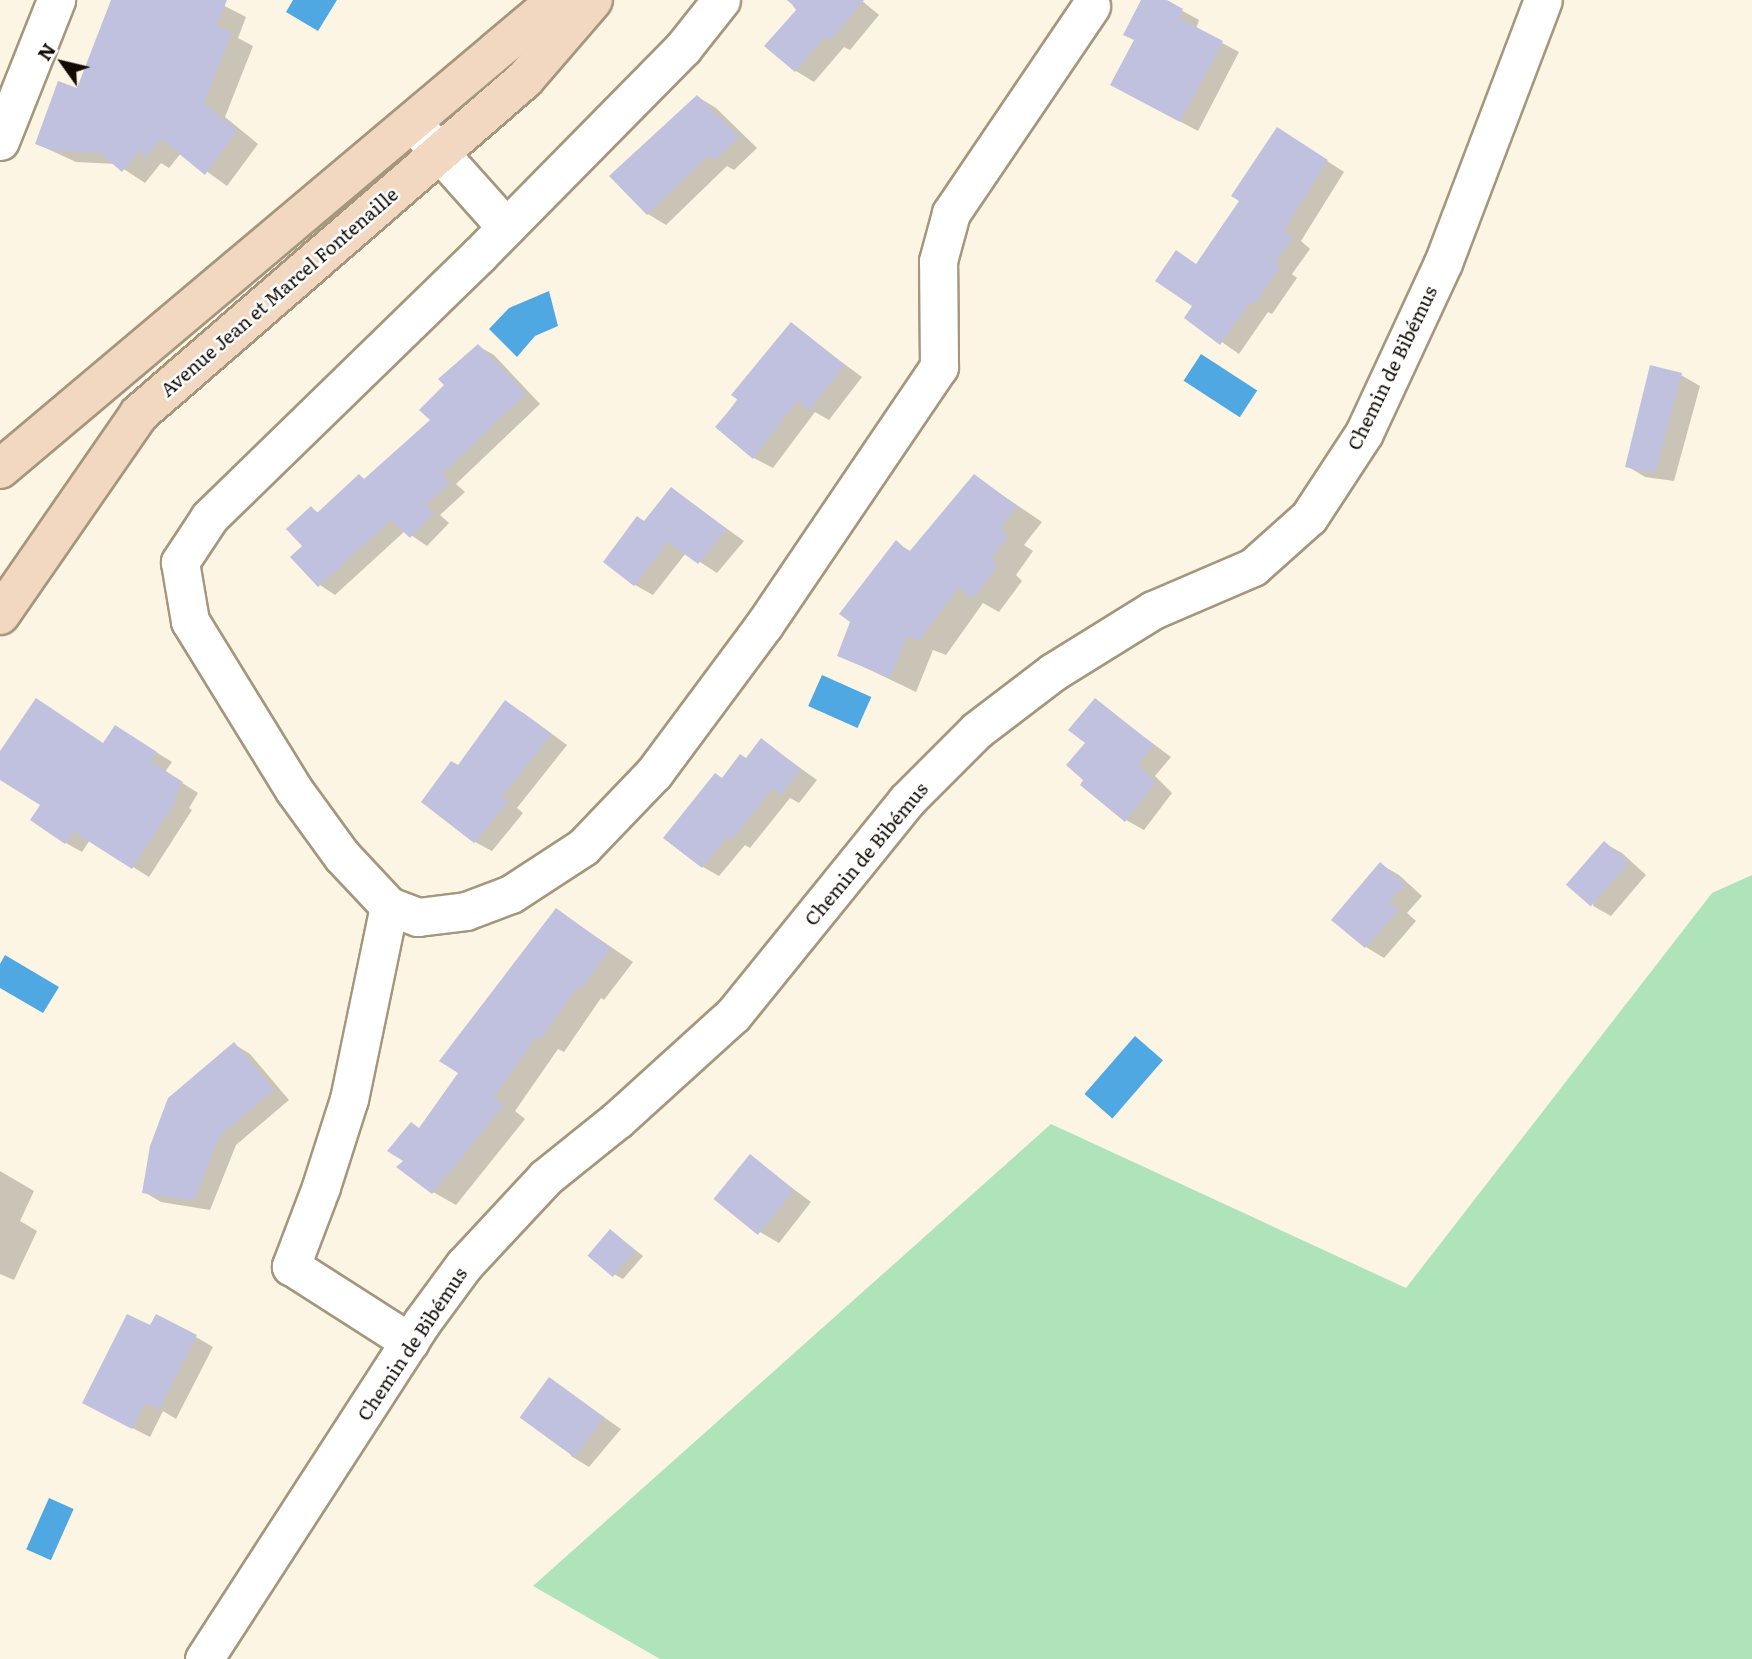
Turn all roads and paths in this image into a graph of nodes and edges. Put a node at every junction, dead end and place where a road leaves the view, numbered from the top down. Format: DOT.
graph roads {
  1 [pos="56,0"];
  2 [pos="557,0"];
  3 [pos="593,0"];
  4 [pos="721,0"];
  5 [pos="1543,0"];
  6 [pos="1091,6"];
  7 [pos="412,122"];
  8 [pos="0,141"];
  9 [pos="440,153"];
  10 [pos="506,227"];
  11 [pos="15,441"];
  12 [pos="0,469"];
  13 [pos="0,559"];
  14 [pos="8,604"];
  15 [pos="389,906"];
  16 [pos="410,1342"];
  17 [pos="204,1659"];
  1 -- 8 [label="street"];
  2 -- 7 [label="main road"];
  3 -- 9 [label="main road, Avenue Jean et Marcel Fontenaille"];
  4 -- 10 [label="street"];
  5 -- 16 [label="street, Chemin de Bibémus"];
  6 -- 15 [label="street"];
  7 -- 9 [label="street"];
  7 -- 11 [label="main road"];
  9 -- 10 [label="street"];
  9 -- 14 [label="main road, Avenue Jean et Marcel Fontenaille"];
  10 -- 15 [label="street"];
  11 -- 12 [label="main road"];
  13 -- 14 [label="main road"];
  15 -- 16 [label="street"];
  16 -- 17 [label="street, Chemin de Bibémus"];
}
